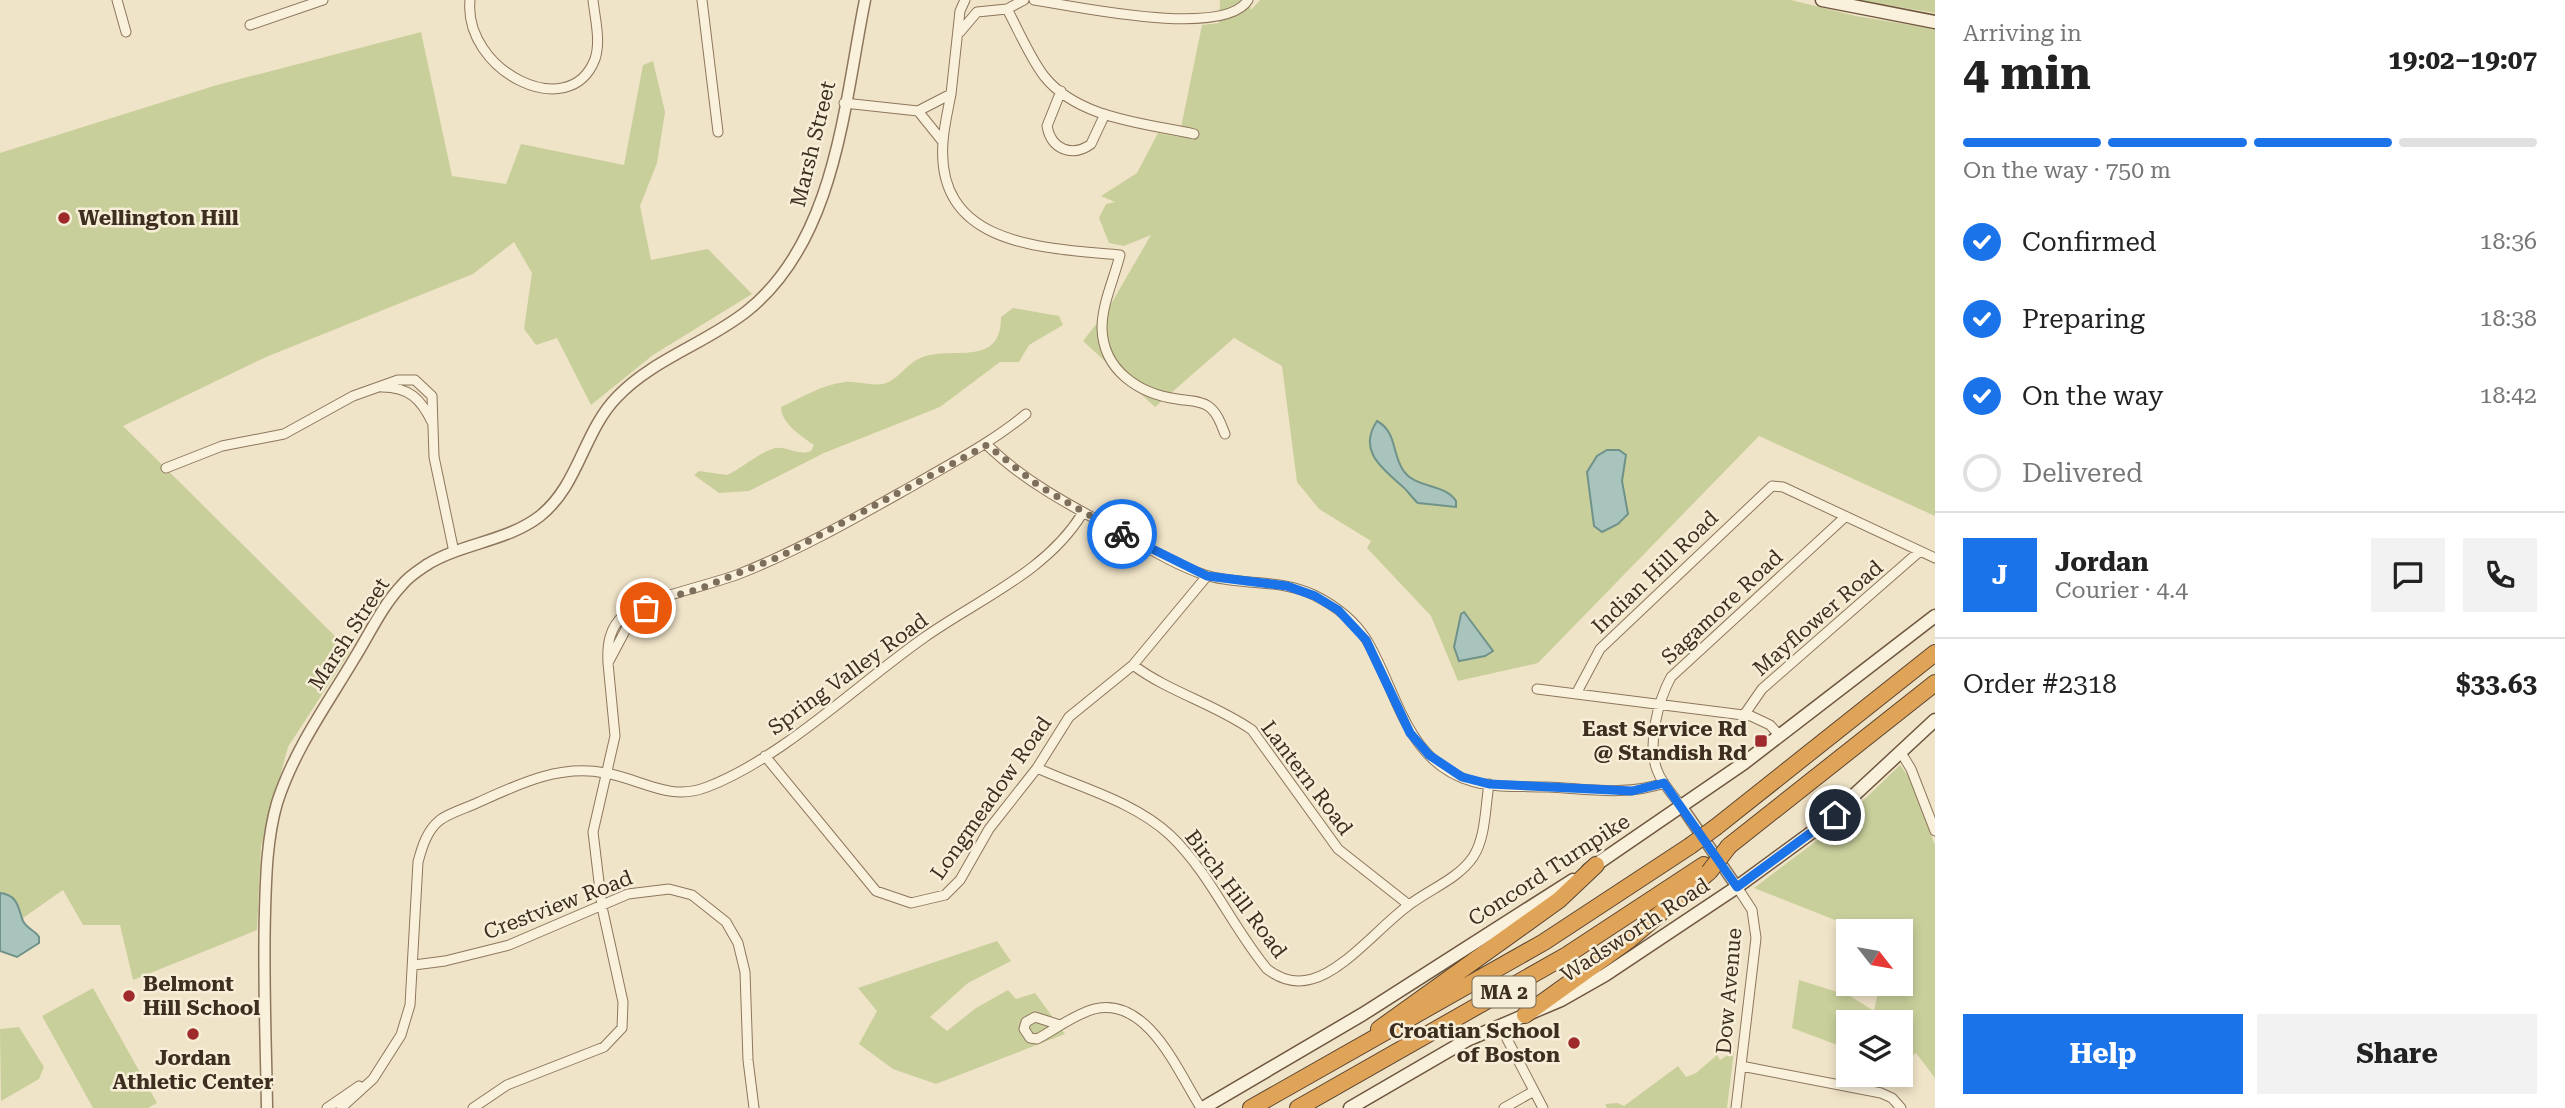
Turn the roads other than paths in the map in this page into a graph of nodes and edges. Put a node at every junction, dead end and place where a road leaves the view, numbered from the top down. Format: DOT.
graph roads {
  1 [pos="117,0"];
  2 [pos="323,0"];
  3 [pos="470,0"];
  4 [pos="593,0"];
  5 [pos="702,0"];
  6 [pos="865,0"];
  7 [pos="965,0"];
  8 [pos="1024,0"];
  9 [pos="1034,0"];
  10 [pos="1248,0"];
  11 [pos="1822,0"];
  12 [pos="1007,9"];
  13 [pos="1935,22"];
  14 [pos="250,25"];
  15 [pos="126,33"];
  16 [pos="960,33"];
  17 [pos="1061,91"];
  18 [pos="951,94"];
  19 [pos="844,103"];
  20 [pos="918,111"];
  21 [pos="1105,114"];
  22 [pos="718,132"];
  23 [pos="1194,134"];
  24 [pos="943,142"];
  25 [pos="374,388"];
  26 [pos="1026,414"];
  27 [pos="432,422"];
  28 [pos="1225,434"];
  29 [pos="987,445"];
  30 [pos="166,468"];
  31 [pos="1082,514"];
  32 [pos="1845,517"];
  33 [pos="1920,551"];
  34 [pos="454,552"];
  35 [pos="1935,558"];
  36 [pos="1207,576"];
  37 [pos="1935,616"];
  38 [pos="1935,653"];
  39 [pos="1133,664"];
  40 [pos="1935,682"];
  41 [pos="1537,689"];
  42 [pos="1576,694"];
  43 [pos="1660,705"];
  44 [pos="1744,715"];
  45 [pos="1935,720"];
  46 [pos="1780,736"];
  47 [pos="1654,740"];
  48 [pos="1900,751"];
  49 [pos="765,756"];
  50 [pos="1037,768"];
  51 [pos="607,773"];
  52 [pos="1664,783"];
  53 [pos="1489,784"];
  54 [pos="1682,807"];
  55 [pos="1935,831"];
  56 [pos="1596,865"];
  57 [pos="1706,869"];
  58 [pos="1737,887"];
  59 [pos="1409,905"];
  60 [pos="602,906"];
  61 [pos="414,965"];
  62 [pos="1525,1015"];
  63 [pos="1060,1025"];
  64 [pos="1507,1039"];
  65 [pos="1353,1051"];
  66 [pos="1741,1066"];
  67 [pos="373,1079"];
  68 [pos="1534,1091"];
  69 [pos="267,1108"];
  70 [pos="327,1108"];
  71 [pos="341,1108"];
  72 [pos="473,1108"];
  73 [pos="754,1108"];
  74 [pos="1202,1108"];
  75 [pos="1251,1108"];
  76 [pos="1298,1108"];
  77 [pos="1350,1108"];
  78 [pos="1504,1108"];
  79 [pos="1543,1108"];
  80 [pos="1736,1108"];
  81 [pos="1901,1108"];
  1 -- 15 [label="street"];
  2 -- 14 [label="street"];
  3 -- 4 [label="street"];
  5 -- 22 [label="street"];
  6 -- 19 [label="street, Marsh Street"];
  7 -- 16 [label="street"];
  8 -- 12 [label="street"];
  9 -- 10 [label="street"];
  11 -- 13 [label="main road"];
  12 -- 16 [label="street"];
  12 -- 17 [label="street"];
  16 -- 18 [label="street"];
  17 -- 21 [label="street"];
  17 -- 21 [label="street"];
  18 -- 20 [label="street"];
  18 -- 24 [label="street"];
  19 -- 20 [label="street"];
  19 -- 34 [label="street, Marsh Street"];
  20 -- 24 [label="street"];
  21 -- 23 [label="street"];
  24 -- 28 [label="street"];
  25 -- 27 [label="street"];
  25 -- 27 [label="street"];
  25 -- 30 [label="street"];
  26 -- 29 [label="street"];
  27 -- 34 [label="street"];
  29 -- 31 [label="street"];
  29 -- 51 [label="street"];
  31 -- 36 [label="street"];
  31 -- 49 [label="street, Spring Valley Road"];
  32 -- 33 [label="street"];
  32 -- 42 [label="street, Indian Hill Road"];
  32 -- 43 [label="street, Sagamore Road"];
  33 -- 35 [label="street"];
  33 -- 44 [label="street, Mayflower Road"];
  34 -- 69 [label="street, Marsh Street"];
  36 -- 39 [label="street, Longmeadow Road"];
  36 -- 53 [label="street"];
  37 -- 46 [label="main road, Concord Turnpike"];
  38 -- 65 [label="highway, MA 2, bridge"];
  39 -- 50 [label="street, Longmeadow Road"];
  39 -- 59 [label="street, Lantern Road"];
  40 -- 57 [label="highway, MA 2, bridge"];
  41 -- 42 [label="street"];
  42 -- 43 [label="street"];
  43 -- 44 [label="street"];
  43 -- 47 [label="street, Sagamore Road"];
  44 -- 46 [label="street"];
  45 -- 48 [label="main road, Wadsworth Road"];
  46 -- 54 [label="main road, Concord Turnpike"];
  47 -- 52 [label="street, Dow Avenue"];
  48 -- 55 [label="street"];
  48 -- 58 [label="main road, Wadsworth Road"];
  49 -- 50 [label="street, Longmeadow Road"];
  49 -- 51 [label="street, Spring Valley Road"];
  50 -- 59 [label="street, Birch Hill Road"];
  51 -- 60 [label="street"];
  51 -- 61 [label="street, Spring Valley Road"];
  52 -- 53 [label="street"];
  52 -- 54 [label="street, Dow Avenue"];
  53 -- 59 [label="street, Birch Hill Road"];
  54 -- 56 [label="main road, Concord Turnpike"];
  54 -- 58 [label="street, Dow Avenue"];
  56 -- 65 [label="highway"];
  56 -- 74 [label="main road, Concord Turnpike"];
  57 -- 62 [label="highway"];
  57 -- 76 [label="highway, MA 2"];
  58 -- 62 [label="main road, Wadsworth Road"];
  58 -- 66 [label="street, Dow Avenue"];
  60 -- 61 [label="street, Crestview Road"];
  60 -- 72 [label="street"];
  60 -- 73 [label="street, Crestview Road"];
  61 -- 67 [label="street, Spring Valley Road"];
  62 -- 77 [label="main road, Wadsworth Road"];
  63 -- 74 [label="street"];
  64 -- 68 [label="street"];
  65 -- 75 [label="highway, MA 2"];
  66 -- 80 [label="street, Dow Avenue"];
  66 -- 81 [label="street"];
  67 -- 70 [label="street"];
  67 -- 71 [label="street"];
  68 -- 78 [label="street"];
  68 -- 79 [label="street"];
}
